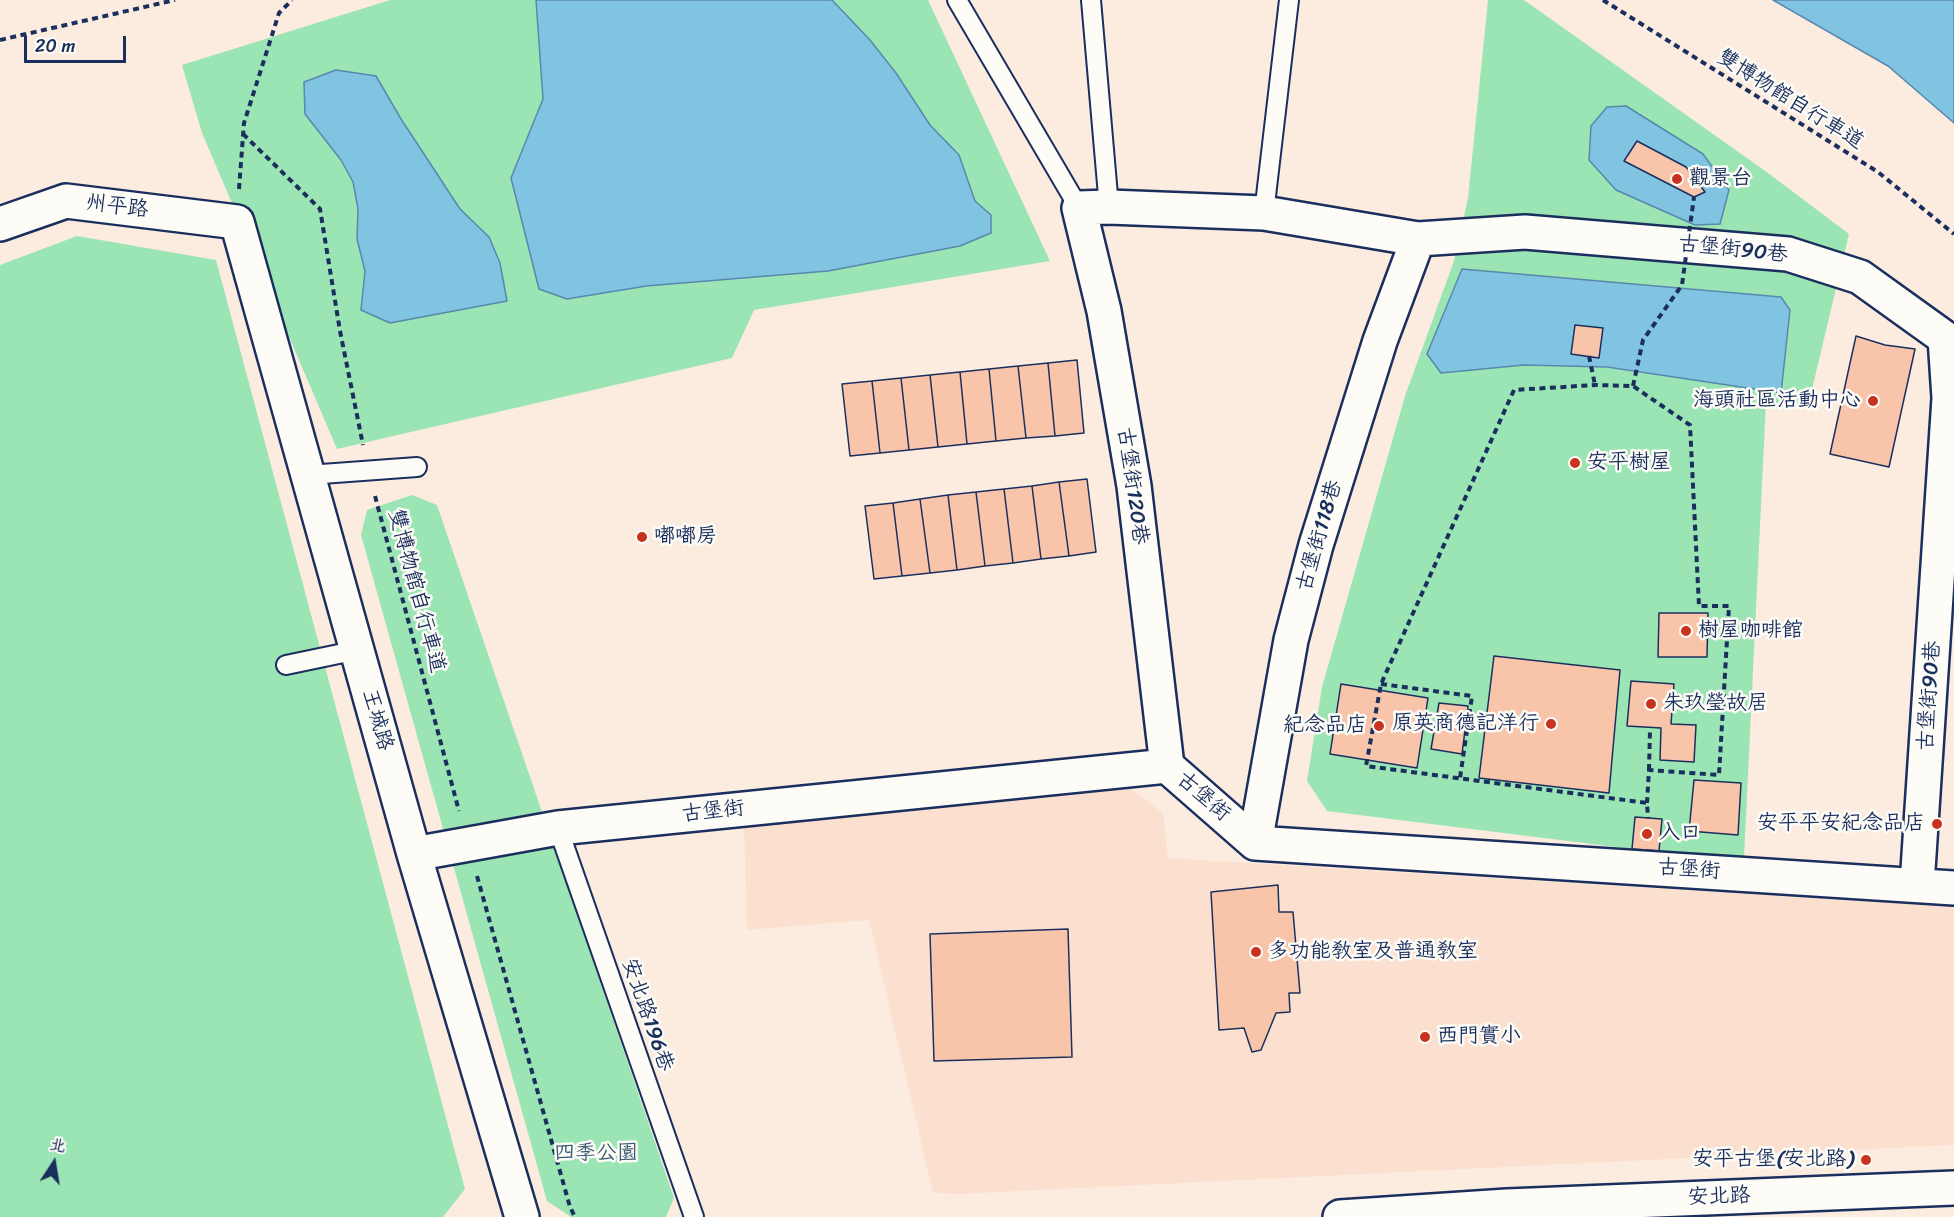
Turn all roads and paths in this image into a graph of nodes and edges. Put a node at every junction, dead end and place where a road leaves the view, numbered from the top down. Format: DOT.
graph roads {
  1 [pos="175,0"];
  2 [pos="292,0"];
  3 [pos="957,0"];
  4 [pos="1091,0"];
  5 [pos="1289,0"];
  6 [pos="1604,0"];
  7 [pos="0,40"];
  8 [pos="243,134"];
  9 [pos="1694,197"];
  10 [pos="1094,208"];
  11 [pos="1264,213"];
  12 [pos="237,222"];
  13 [pos="0,224"];
  14 [pos="1954,234"];
  15 [pos="1418,239"];
  16 [pos="1589,356"];
  17 [pos="1595,385"];
  18 [pos="1633,386"];
  19 [pos="417,467"];
  20 [pos="368,471"];
  21 [pos="308,475"];
  22 [pos="358,650"];
  23 [pos="286,666"];
  24 [pos="1381,684"];
  25 [pos="1650,731"];
  26 [pos="1167,766"];
  27 [pos="1649,770"];
  28 [pos="1460,778"];
  29 [pos="1647,803"];
  30 [pos="1648,818"];
  31 [pos="558,828"];
  32 [pos="1255,843"];
  33 [pos="468,844"];
  34 [pos="414,854"];
  35 [pos="1917,885"];
  36 [pos="1954,888"];
  37 [pos="1954,1188"];
  38 [pos="1507,1211"];
  39 [pos="522,1217"];
  40 [pos="575,1217"];
  41 [pos="694,1217"];
  42 [pos="1341,1217"];
  1 -- 7 [label="path"];
  2 -- 8 [label="path"];
  3 -- 10 [label="lane"];
  4 -- 10 [label="lane"];
  5 -- 11 [label="lane"];
  6 -- 14 [label="path, 雙博物館自行車道"];
  8 -- 12 [label="path"];
  8 -- 20 [label="path, 雙博物館自行車道"];
  9 -- 18 [label="path, bridge"];
  10 -- 11 [label="street"];
  10 -- 26 [label="street, 古堡街120巷"];
  11 -- 15 [label="street"];
  12 -- 13 [label="street, 州平路"];
  12 -- 21 [label="street, 王城路"];
  15 -- 32 [label="street, 古堡街118巷"];
  15 -- 35 [label="street, 古堡街90巷"];
  16 -- 17 [label="path"];
  17 -- 18 [label="path"];
  17 -- 24 [label="path"];
  18 -- 27 [label="path"];
  19 -- 20 [label="lane"];
  20 -- 21 [label="lane"];
  20 -- 33 [label="path, 雙博物館自行車道"];
  21 -- 22 [label="street, 王城路"];
  22 -- 23 [label="lane"];
  22 -- 34 [label="street, 王城路"];
  24 -- 28 [label="path"];
  24 -- 28 [label="path"];
  25 -- 27 [label="path"];
  26 -- 31 [label="street, 古堡街"];
  26 -- 32 [label="street, 古堡街"];
  27 -- 29 [label="path"];
  28 -- 29 [label="path"];
  29 -- 30 [label="path"];
  31 -- 33 [label="street, 古堡街"];
  31 -- 41 [label="lane, 安北路196巷"];
  32 -- 35 [label="street, 古堡街"];
  33 -- 34 [label="street, 古堡街"];
  33 -- 40 [label="path, 雙博物館自行車道"];
  34 -- 39 [label="street, 王城路"];
  35 -- 36 [label="street, 古堡街"];
  37 -- 38 [label="street, 安北路"];
  38 -- 42 [label="street, 安北路"];
}
